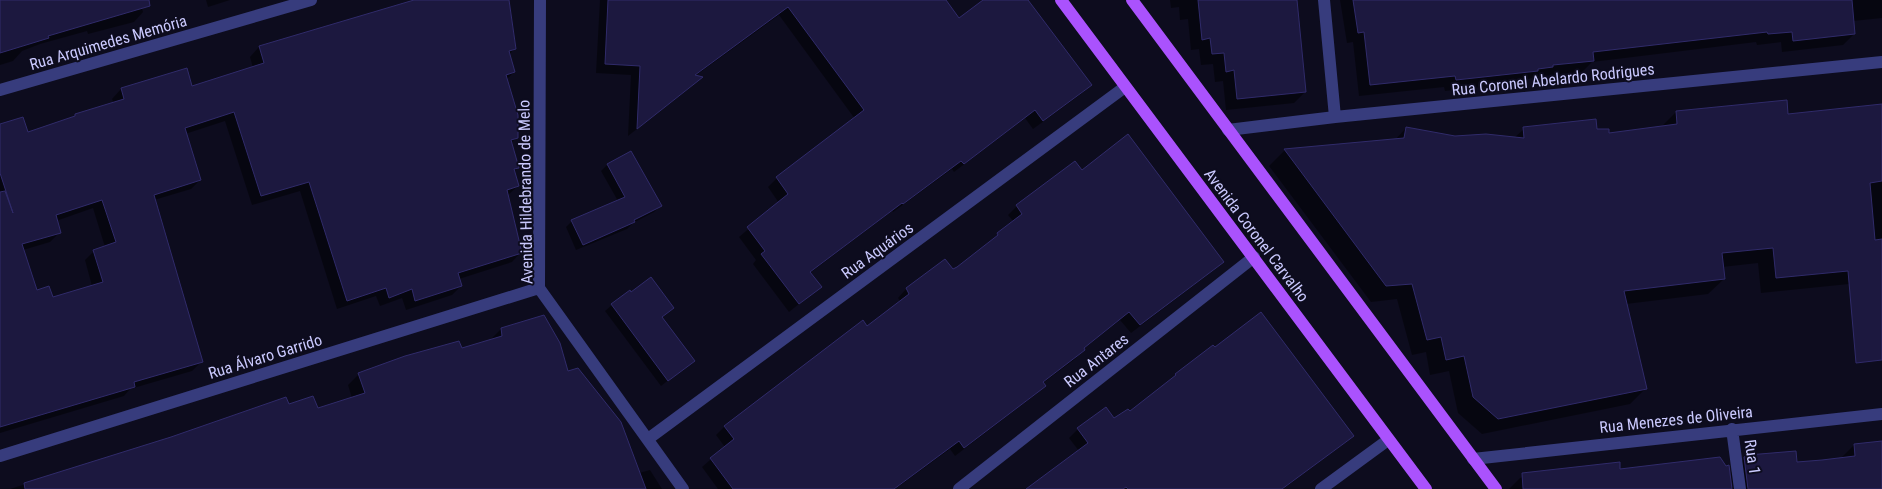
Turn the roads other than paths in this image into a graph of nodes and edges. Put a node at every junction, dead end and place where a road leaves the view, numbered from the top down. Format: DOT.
graph roads {
  1 [pos="311,0"];
  2 [pos="540,0"];
  3 [pos="1062,0"];
  4 [pos="1132,0"];
  5 [pos="1324,0"];
  6 [pos="1882,62"];
  7 [pos="1125,87"];
  8 [pos="0,90"];
  9 [pos="1335,117"];
  10 [pos="1228,130"];
  11 [pos="1254,257"];
  12 [pos="539,288"];
  13 [pos="1882,414"];
  14 [pos="1732,429"];
  15 [pos="648,439"];
  16 [pos="1388,440"];
  17 [pos="0,456"];
  18 [pos="1473,459"];
  19 [pos="683,489"];
  20 [pos="959,489"];
  21 [pos="1321,489"];
  22 [pos="1426,489"];
  23 [pos="1496,489"];
  24 [pos="1740,489"];
  1 -- 8 [label="street, Rua Arquimedes Memória"];
  2 -- 12 [label="street, Avenida Hildebrando de Melo"];
  3 -- 7 [label="main road, Avenida Coronel Carvalho"];
  4 -- 10 [label="main road"];
  5 -- 9 [label="street"];
  6 -- 9 [label="street, Rua Coronel Abelardo Rodrigues"];
  7 -- 11 [label="main road, Avenida Coronel Carvalho"];
  7 -- 15 [label="street, Rua Aquários"];
  9 -- 10 [label="street, Rua Coronel Abelardo Rodrigues"];
  10 -- 18 [label="main road"];
  11 -- 16 [label="main road, Avenida Coronel Carvalho"];
  11 -- 20 [label="street, Rua Antares"];
  12 -- 15 [label="street, Avenida Hildebrando de Melo"];
  12 -- 17 [label="street, Rua Álvaro Garrido"];
  13 -- 14 [label="street, Rua Menezes de Oliveira"];
  14 -- 18 [label="street, Rua Menezes de Oliveira"];
  14 -- 24 [label="street, Rua 1"];
  15 -- 19 [label="street, Avenida Hildebrando de Melo"];
  16 -- 21 [label="street"];
  16 -- 22 [label="main road, Avenida Coronel Carvalho"];
  18 -- 23 [label="main road"];
}
